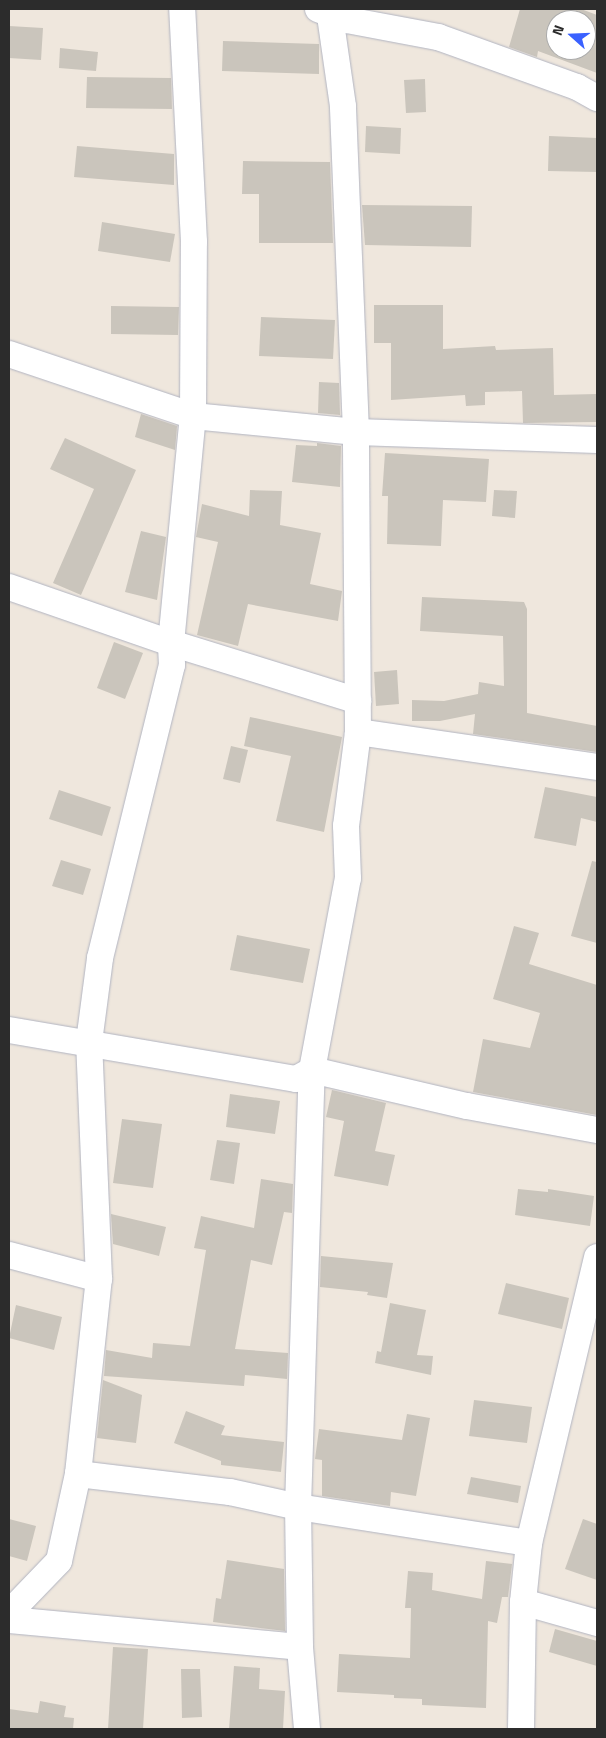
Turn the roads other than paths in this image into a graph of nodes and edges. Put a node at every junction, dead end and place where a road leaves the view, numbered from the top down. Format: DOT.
graph roads {
  1 [pos="182,9"];
  2 [pos="326,10"];
  3 [pos="597,98"];
  4 [pos="9,354"];
  5 [pos="193,416"];
  6 [pos="356,432"];
  7 [pos="597,440"];
  8 [pos="9,587"];
  9 [pos="171,643"];
  10 [pos="358,700"];
  11 [pos="358,732"];
  12 [pos="597,767"];
  13 [pos="9,1030"];
  14 [pos="89,1042"];
  15 [pos="312,1070"];
  16 [pos="597,1130"];
  17 [pos="9,1255"];
  18 [pos="597,1257"];
  19 [pos="99,1279"];
  20 [pos="78,1474"];
  21 [pos="298,1507"];
  22 [pos="529,1543"];
  23 [pos="523,1602"];
  24 [pos="9,1613"];
  25 [pos="9,1620"];
  26 [pos="597,1623"];
  27 [pos="300,1647"];
  28 [pos="307,1729"];
  29 [pos="521,1729"];
  1 -- 5 [label="street"];
  2 -- 3 [label="street"];
  2 -- 6 [label="street"];
  4 -- 5 [label="street"];
  5 -- 6 [label="street"];
  5 -- 9 [label="street"];
  6 -- 7 [label="street"];
  6 -- 10 [label="street"];
  8 -- 9 [label="street"];
  9 -- 10 [label="street"];
  9 -- 14 [label="street"];
  10 -- 11 [label="street"];
  11 -- 12 [label="street"];
  11 -- 15 [label="street"];
  13 -- 14 [label="street"];
  14 -- 15 [label="street"];
  14 -- 19 [label="street"];
  15 -- 16 [label="street"];
  15 -- 21 [label="street"];
  17 -- 19 [label="street"];
  18 -- 22 [label="street"];
  19 -- 20 [label="street"];
  20 -- 21 [label="street"];
  20 -- 24 [label="street"];
  21 -- 22 [label="street"];
  21 -- 27 [label="street"];
  22 -- 23 [label="street"];
  23 -- 26 [label="street"];
  23 -- 29 [label="street"];
  25 -- 27 [label="street"];
  27 -- 28 [label="street"];
}
